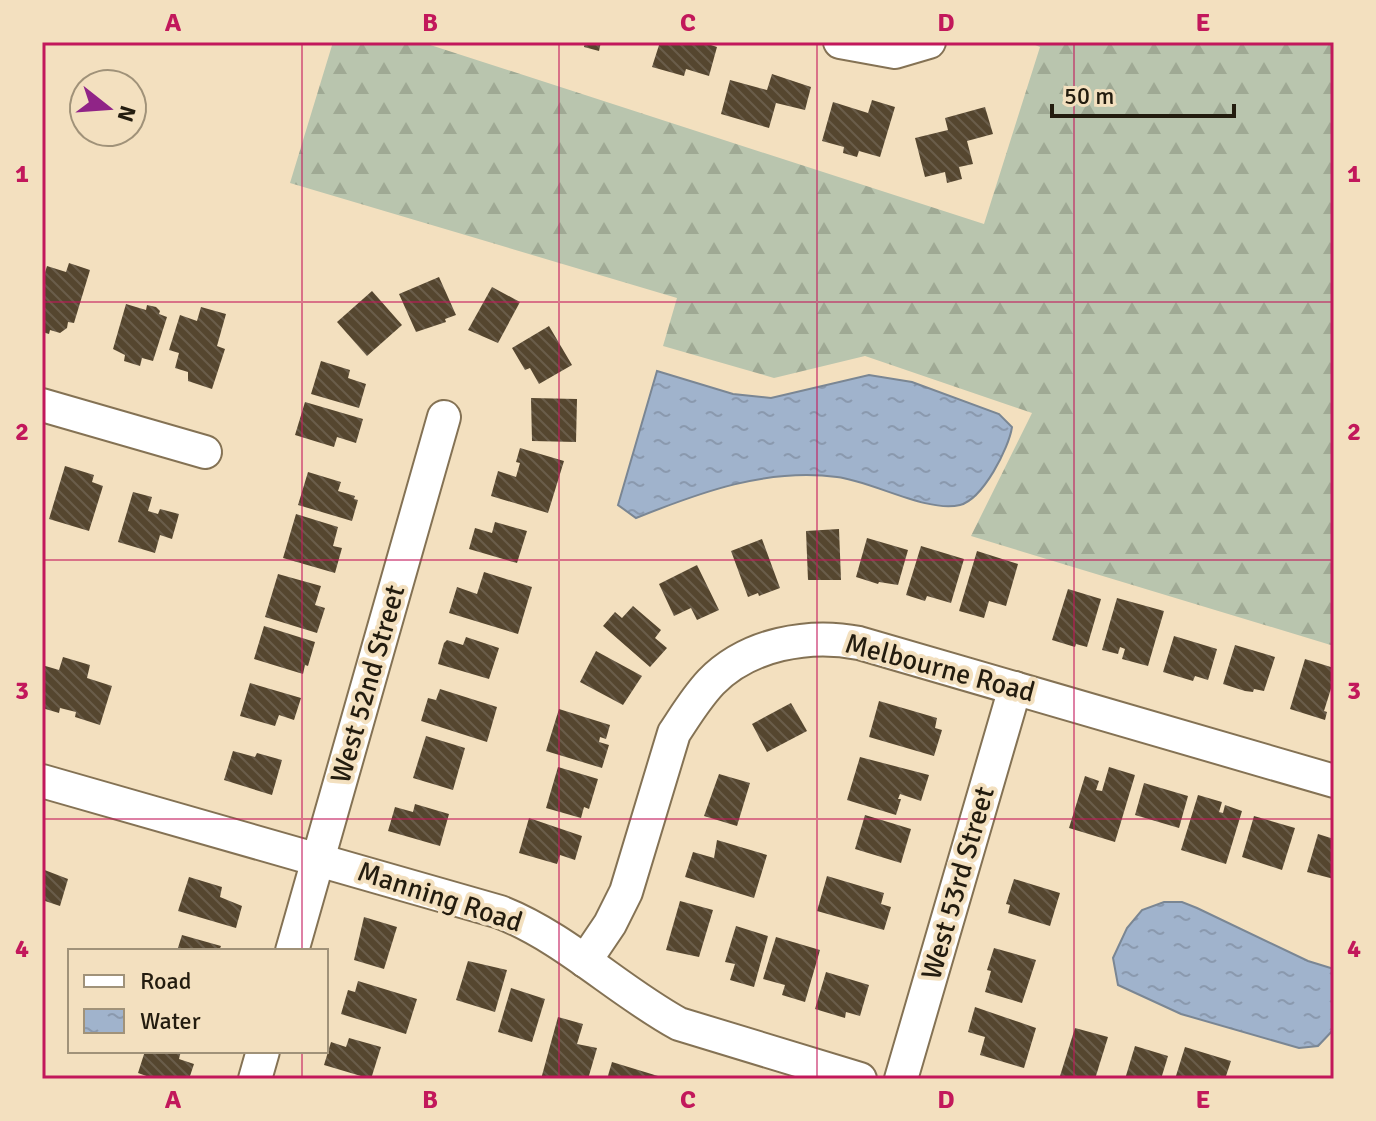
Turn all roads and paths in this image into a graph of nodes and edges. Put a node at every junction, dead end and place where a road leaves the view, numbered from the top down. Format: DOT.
graph roads {
  1 [pos="840,42"];
  2 [pos="929,42"];
  3 [pos="42,405"];
  4 [pos="444,417"];
  5 [pos="205,452"];
  6 [pos="1015,688"];
  7 [pos="42,781"];
  8 [pos="1334,781"];
  9 [pos="319,859"];
  10 [pos="293,949"];
  11 [pos="585,961"];
  12 [pos="262,1053"];
  13 [pos="255,1079"];
  14 [pos="860,1079"];
  15 [pos="901,1079"];
  1 -- 2 [label="street"];
  3 -- 5 [label="street"];
  4 -- 9 [label="street, West 52nd Street"];
  6 -- 8 [label="street, Melbourne Road"];
  6 -- 11 [label="street, Melbourne Road"];
  6 -- 15 [label="street, West 53rd Street"];
  7 -- 9 [label="street, Manning Road"];
  9 -- 10 [label="street, West 52nd Street"];
  9 -- 11 [label="street, Manning Road"];
  11 -- 14 [label="street, Manning Road"];
  12 -- 13 [label="street"];
}
